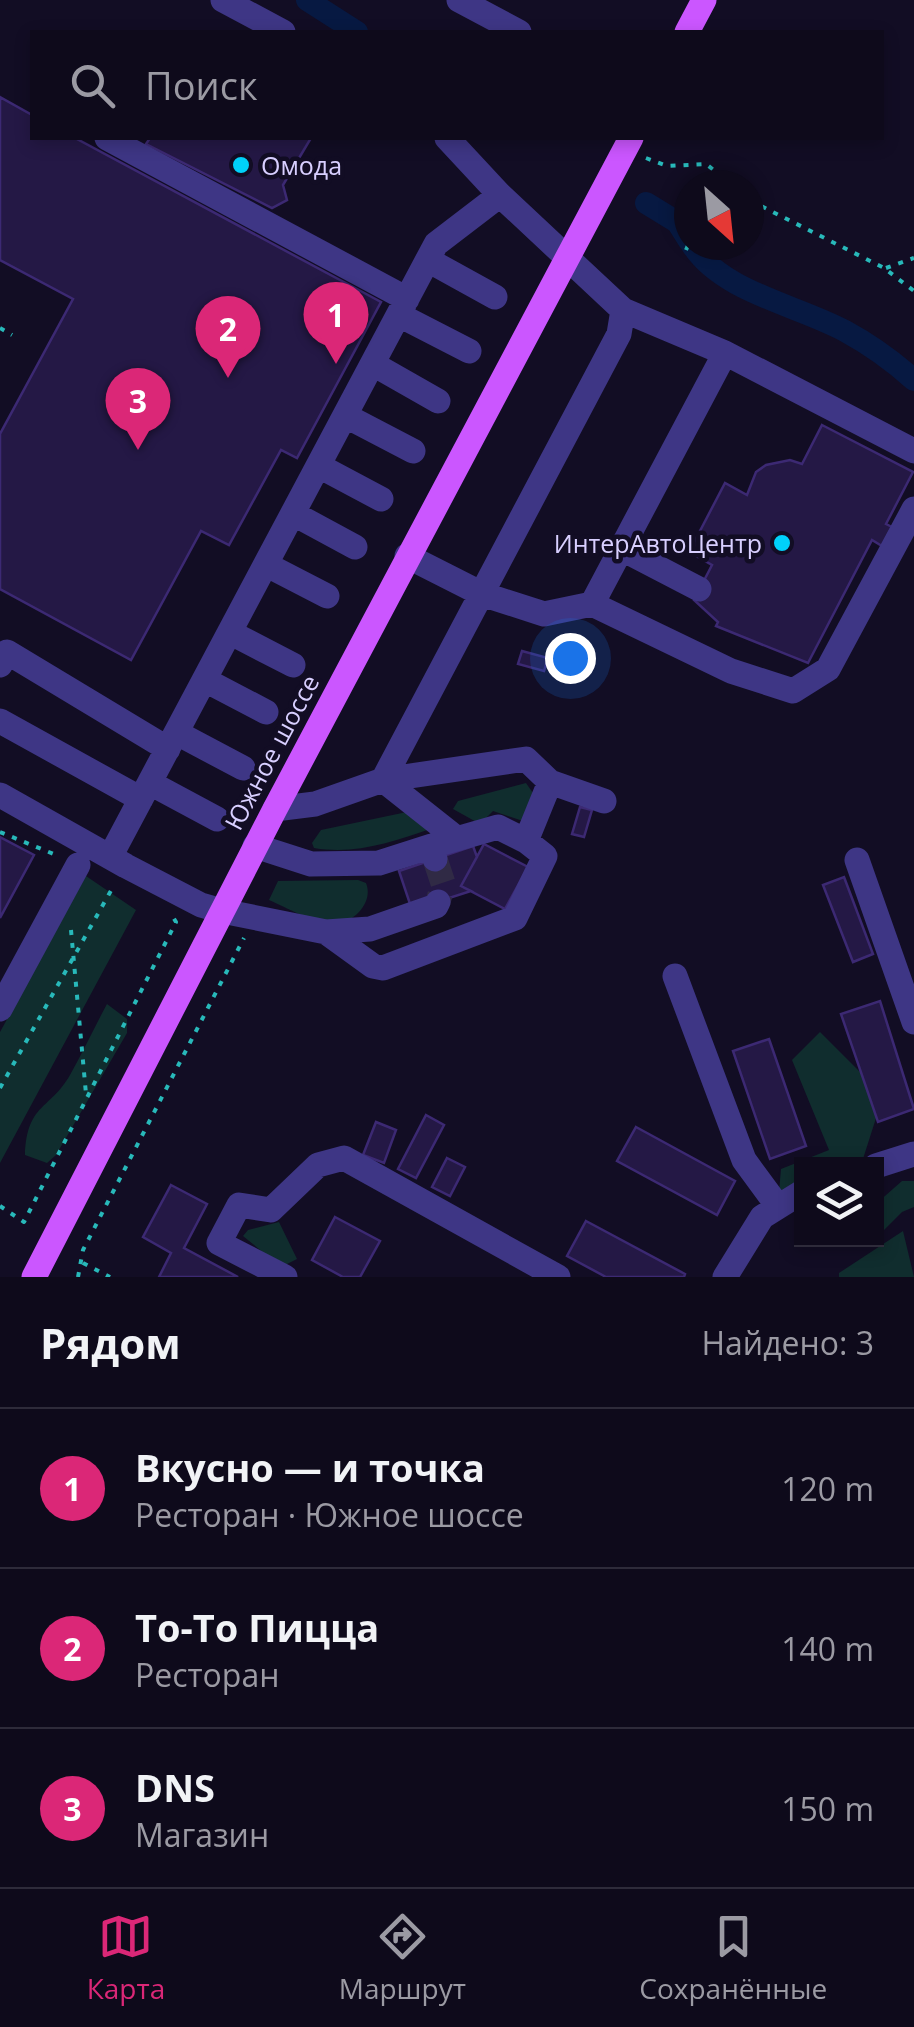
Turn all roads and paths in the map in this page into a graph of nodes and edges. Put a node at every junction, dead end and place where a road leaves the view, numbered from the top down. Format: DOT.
graph roads {
  1 [pos="222,0"];
  2 [pos="459,0"];
  3 [pos="704,0"];
  4 [pos="280,30"];
  5 [pos="515,30"];
  6 [pos="688,30"];
  7 [pos="111,140"];
  8 [pos="449,140"];
  9 [pos="629,140"];
  10 [pos="632,140"];
  11 [pos="714,170"];
  12 [pos="500,195"];
  13 [pos="764,207"];
  14 [pos="566,258"];
  15 [pos="914,258"];
  16 [pos="428,260"];
  17 [pos="884,268"];
  18 [pos="914,290"];
  19 [pos="495,297"];
  20 [pos="403,307"];
  21 [pos="624,310"];
  22 [pos="0,328"];
  23 [pos="12,335"];
  24 [pos="468,351"];
  25 [pos="725,352"];
  26 [pos="373,364"];
  27 [pos="438,401"];
  28 [pos="346,416"];
  29 [pos="914,451"];
  30 [pos="413,452"];
  31 [pos="320,466"];
  32 [pos="381,500"];
  33 [pos="914,509"];
  34 [pos="294,514"];
  35 [pos="355,547"];
  36 [pos="622,548"];
  37 [pos="407,556"];
  38 [pos="267,566"];
  39 [pos="700,589"];
  40 [pos="482,594"];
  41 [pos="327,596"];
  42 [pos="592,604"];
  43 [pos="231,632"];
  44 [pos="0,665"];
  45 [pos="293,665"];
  46 [pos="206,680"];
  47 [pos="266,712"];
  48 [pos="0,720"];
  49 [pos="173,741"];
  50 [pos="242,768"];
  51 [pos="383,780"];
  52 [pos="550,782"];
  53 [pos="146,791"];
  54 [pos="0,795"];
  55 [pos="604,801"];
  56 [pos="274,808"];
  57 [pos="217,818"];
  58 [pos="0,832"];
  59 [pos="526,841"];
  60 [pos="255,846"];
  61 [pos="441,848"];
  62 [pos="857,860"];
  63 [pos="118,861"];
  64 [pos="69,869"];
  65 [pos="438,902"];
  66 [pos="222,911"];
  67 [pos="172,912"];
  68 [pos="256,916"];
  69 [pos="326,932"];
  70 [pos="73,956"];
  71 [pos="675,976"];
  72 [pos="0,1009"];
  73 [pos="914,1022"];
  74 [pos="0,1088"];
  75 [pos="86,1094"];
  76 [pos="914,1154"];
  77 [pos="884,1163"];
  78 [pos="794,1196"];
  79 [pos="777,1205"];
  80 [pos="0,1206"];
  81 [pos="83,1264"];
  82 [pos="34,1277"];
  83 [pos="78,1277"];
  84 [pos="110,1277"];
  85 [pos="285,1277"];
  86 [pos="558,1277"];
  87 [pos="725,1277"];
  1 -- 4 [label="street"];
  2 -- 5 [label="street"];
  3 -- 6 [label="main road"];
  7 -- 20 [label="street"];
  8 -- 12 [label="street"];
  9 -- 14 [label="main road, Южное шоссе"];
  10 -- 11 [label="path"];
  12 -- 14 [label="street"];
  12 -- 16 [label="street"];
  13 -- 17 [label="path"];
  14 -- 21 [label="street"];
  14 -- 37 [label="main road, Южное шоссе"];
  15 -- 17 [label="path"];
  16 -- 19 [label="street"];
  16 -- 20 [label="street"];
  17 -- 18 [label="path"];
  20 -- 24 [label="street"];
  20 -- 26 [label="street"];
  21 -- 25 [label="street"];
  21 -- 40 [label="street"];
  22 -- 23 [label="path"];
  25 -- 29 [label="street"];
  25 -- 36 [label="street"];
  26 -- 27 [label="street"];
  26 -- 28 [label="street"];
  28 -- 30 [label="street"];
  28 -- 31 [label="street"];
  31 -- 32 [label="street"];
  31 -- 34 [label="street"];
  33 -- 42 [label="street"];
  34 -- 35 [label="street"];
  34 -- 38 [label="street"];
  36 -- 39 [label="street"];
  36 -- 42 [label="street"];
  37 -- 40 [label="street"];
  37 -- 56 [label="main road, Южное шоссе"];
  38 -- 41 [label="street"];
  38 -- 43 [label="street"];
  40 -- 42 [label="street"];
  40 -- 51 [label="street"];
  43 -- 45 [label="street"];
  43 -- 46 [label="street"];
  44 -- 49 [label="street"];
  46 -- 47 [label="street"];
  46 -- 49 [label="street"];
  48 -- 53 [label="street"];
  49 -- 50 [label="street"];
  49 -- 53 [label="street"];
  51 -- 52 [label="street"];
  51 -- 56 [label="street"];
  51 -- 61 [label="street"];
  52 -- 55 [label="street"];
  52 -- 59 [label="street"];
  53 -- 57 [label="street"];
  53 -- 63 [label="street"];
  54 -- 63 [label="street"];
  56 -- 60 [label="main road, Южное шоссе"];
  58 -- 64 [label="path"];
  59 -- 61 [label="street"];
  59 -- 69 [label="street"];
  60 -- 61 [label="street"];
  60 -- 66 [label="main road, Южное шоссе"];
  62 -- 73 [label="street"];
  63 -- 66 [label="street"];
  63 -- 70 [label="path"];
  64 -- 70 [label="path"];
  64 -- 72 [label="street"];
  65 -- 69 [label="street"];
  66 -- 68 [label="street"];
  66 -- 82 [label="main road, Южное шоссе"];
  67 -- 75 [label="path"];
  68 -- 69 [label="street"];
  68 -- 81 [label="path"];
  70 -- 74 [label="path"];
  70 -- 75 [label="path"];
  71 -- 79 [label="street"];
  75 -- 80 [label="path"];
  76 -- 77 [label="street"];
  78 -- 79 [label="street"];
  79 -- 87 [label="street"];
  81 -- 83 [label="path"];
  81 -- 84 [label="path"];
  85 -- 86 [label="street"];
}
